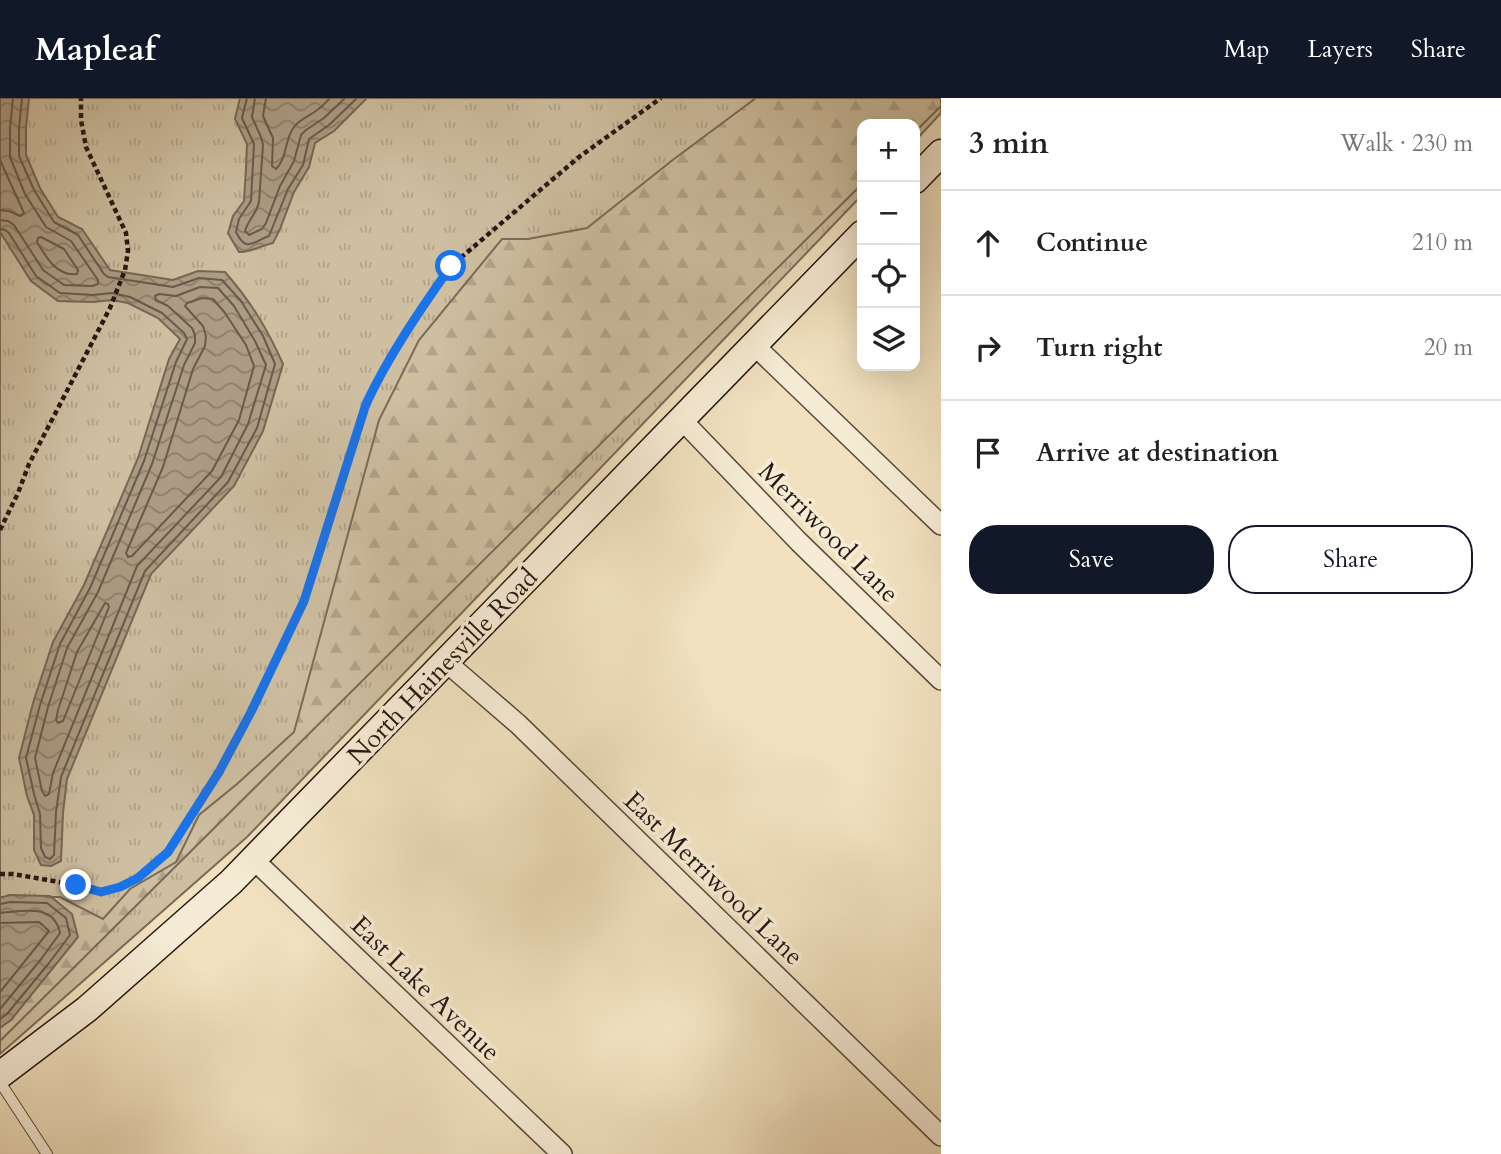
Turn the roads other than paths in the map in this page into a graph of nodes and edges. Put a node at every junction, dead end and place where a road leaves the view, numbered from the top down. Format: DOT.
graph roads {
  1 [pos="941,153"];
  2 [pos="920,175"];
  3 [pos="857,239"];
  4 [pos="754,345"];
  5 [pos="682,420"];
  6 [pos="941,524"];
  7 [pos="446,662"];
  8 [pos="941,680"];
  9 [pos="253,859"];
  10 [pos="0,1075"];
  11 [pos="0,1082"];
  12 [pos="941,1136"];
  13 [pos="47,1154"];
  14 [pos="562,1154"];
  1 -- 2 [label="main road"];
  3 -- 4 [label="main road, North Hainesville Road"];
  4 -- 5 [label="main road, North Hainesville Road"];
  4 -- 6 [label="street"];
  5 -- 7 [label="main road, North Hainesville Road"];
  5 -- 8 [label="street, Merriwood Lane"];
  7 -- 9 [label="main road, North Hainesville Road"];
  7 -- 12 [label="street, East Merriwood Lane"];
  9 -- 10 [label="main road, North Hainesville Road"];
  9 -- 14 [label="street, East Lake Avenue"];
  11 -- 13 [label="lane"];
}
